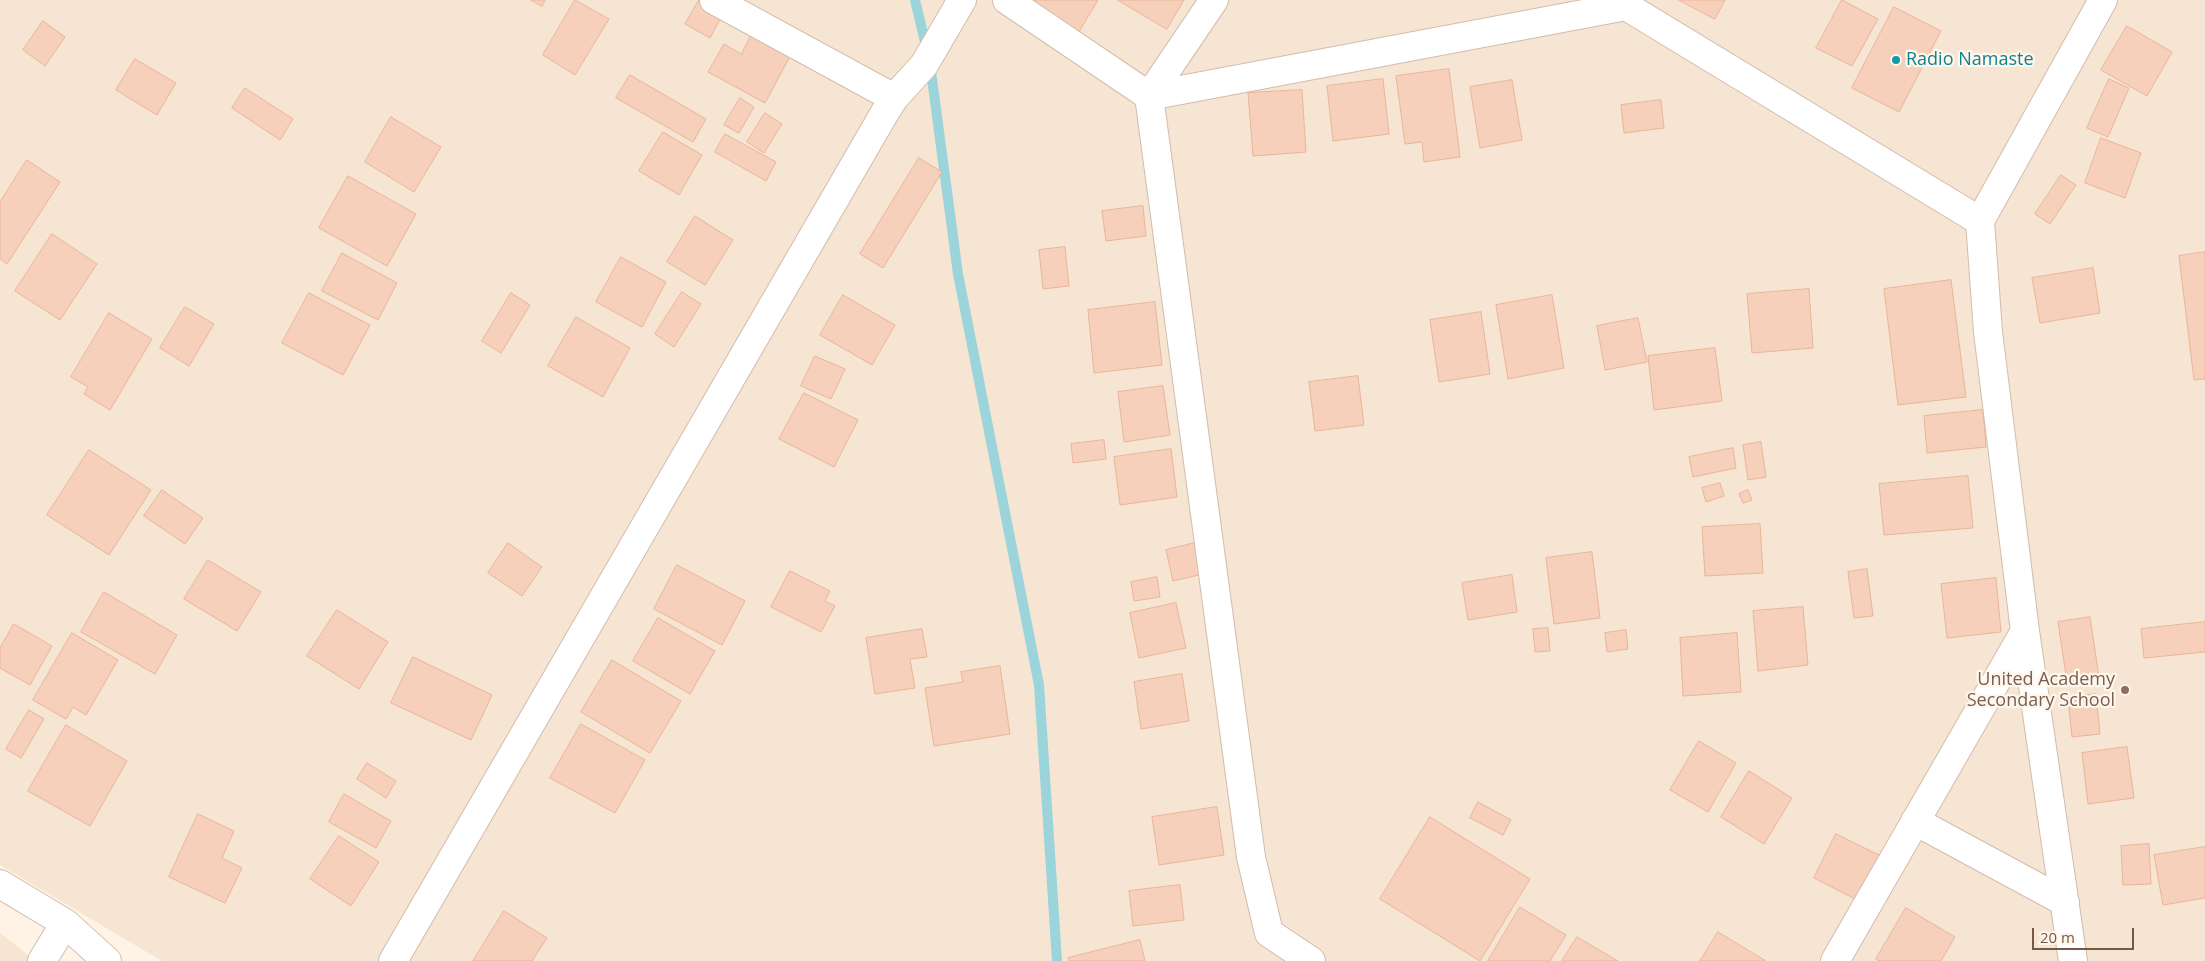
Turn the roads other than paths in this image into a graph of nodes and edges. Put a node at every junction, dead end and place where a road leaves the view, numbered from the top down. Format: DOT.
graph roads {
  1 [pos="714,0"];
  2 [pos="962,0"];
  3 [pos="1006,0"];
  4 [pos="1214,0"];
  5 [pos="2103,0"];
  6 [pos="1621,3"];
  7 [pos="1149,96"];
  8 [pos="894,98"];
  9 [pos="1980,221"];
  10 [pos="2025,631"];
  11 [pos="1915,821"];
  12 [pos="0,884"];
  13 [pos="2065,902"];
  14 [pos="65,923"];
  15 [pos="42,961"];
  16 [pos="107,961"];
  17 [pos="393,961"];
  18 [pos="1311,961"];
  19 [pos="1835,961"];
  20 [pos="2073,961"];
  1 -- 8 [label="street"];
  2 -- 8 [label="street"];
  3 -- 7 [label="street"];
  4 -- 7 [label="street"];
  5 -- 9 [label="street"];
  6 -- 7 [label="street"];
  6 -- 9 [label="street"];
  7 -- 18 [label="street"];
  8 -- 17 [label="street"];
  9 -- 10 [label="street"];
  10 -- 11 [label="street"];
  10 -- 13 [label="street"];
  11 -- 13 [label="street"];
  11 -- 19 [label="street"];
  12 -- 14 [label="street"];
  13 -- 20 [label="street"];
  14 -- 15 [label="street"];
  14 -- 16 [label="street"];
}
